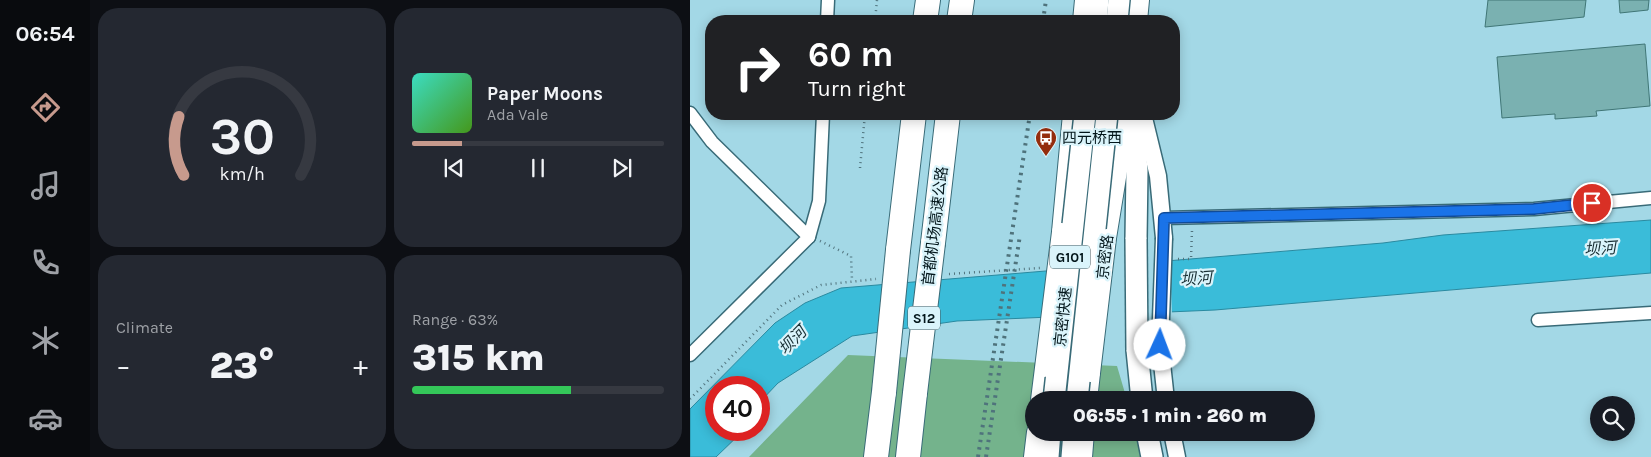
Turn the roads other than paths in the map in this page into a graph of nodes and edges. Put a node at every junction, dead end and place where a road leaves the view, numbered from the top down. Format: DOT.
graph roads {
  1 [pos="828,0"];
  2 [pos="928,0"];
  3 [pos="962,0"];
  4 [pos="1084,0"];
  5 [pos="1098,0"];
  6 [pos="1119,0"];
  7 [pos="1140,0"];
  8 [pos="827,15"];
  9 [pos="926,15"];
  10 [pos="960,15"];
  11 [pos="1083,15"];
  12 [pos="1097,15"];
  13 [pos="1118,15"];
  14 [pos="1139,15"];
  15 [pos="690,113"];
  16 [pos="823,120"];
  17 [pos="913,120"];
  18 [pos="947,120"];
  19 [pos="1071,120"];
  20 [pos="1085,120"];
  21 [pos="1106,120"];
  22 [pos="1127,120"];
  23 [pos="1133,120"];
  24 [pos="1144,120"];
  25 [pos="1651,198"];
  26 [pos="1164,218"];
  27 [pos="809,237"];
  28 [pos="1651,313"];
  29 [pos="1538,320"];
  30 [pos="690,355"];
  31 [pos="1041,391"];
  32 [pos="1055,391"];
  33 [pos="1079,391"];
  34 [pos="1089,391"];
  35 [pos="1141,391"];
  36 [pos="1165,391"];
  37 [pos="1035,441"];
  38 [pos="1049,441"];
  39 [pos="1073,441"];
  40 [pos="1084,441"];
  41 [pos="1149,441"];
  42 [pos="1174,441"];
  43 [pos="876,457"];
  44 [pos="908,457"];
  45 [pos="1033,457"];
  46 [pos="1048,457"];
  47 [pos="1072,457"];
  48 [pos="1082,457"];
  49 [pos="1152,457"];
  50 [pos="1177,457"];
  1 -- 8 [label="street"];
  2 -- 9 [label="highway"];
  3 -- 10 [label="highway"];
  4 -- 11 [label="main road"];
  5 -- 12 [label="highway"];
  6 -- 13 [label="highway"];
  7 -- 14 [label="main road"];
  15 -- 27 [label="street"];
  16 -- 27 [label="street"];
  17 -- 43 [label="highway, S12, bridge"];
  18 -- 44 [label="highway, 首都机场高速公路 / S12, bridge"];
  19 -- 31 [label="main road, bridge"];
  20 -- 32 [label="highway, 京密快速 / G101, bridge"];
  21 -- 33 [label="highway, 京密快速 / G101, bridge"];
  22 -- 34 [label="main road, 京密路, bridge"];
  23 -- 35 [label="highway, bridge"];
  24 -- 26 [label="street"];
  25 -- 26 [label="street"];
  26 -- 36 [label="street, bridge"];
  27 -- 30 [label="street"];
  28 -- 29 [label="street"];
  37 -- 45 [label="main road"];
  38 -- 46 [label="highway"];
  39 -- 47 [label="highway"];
  40 -- 48 [label="main road"];
  41 -- 49 [label="highway"];
  42 -- 50 [label="street"];
}
